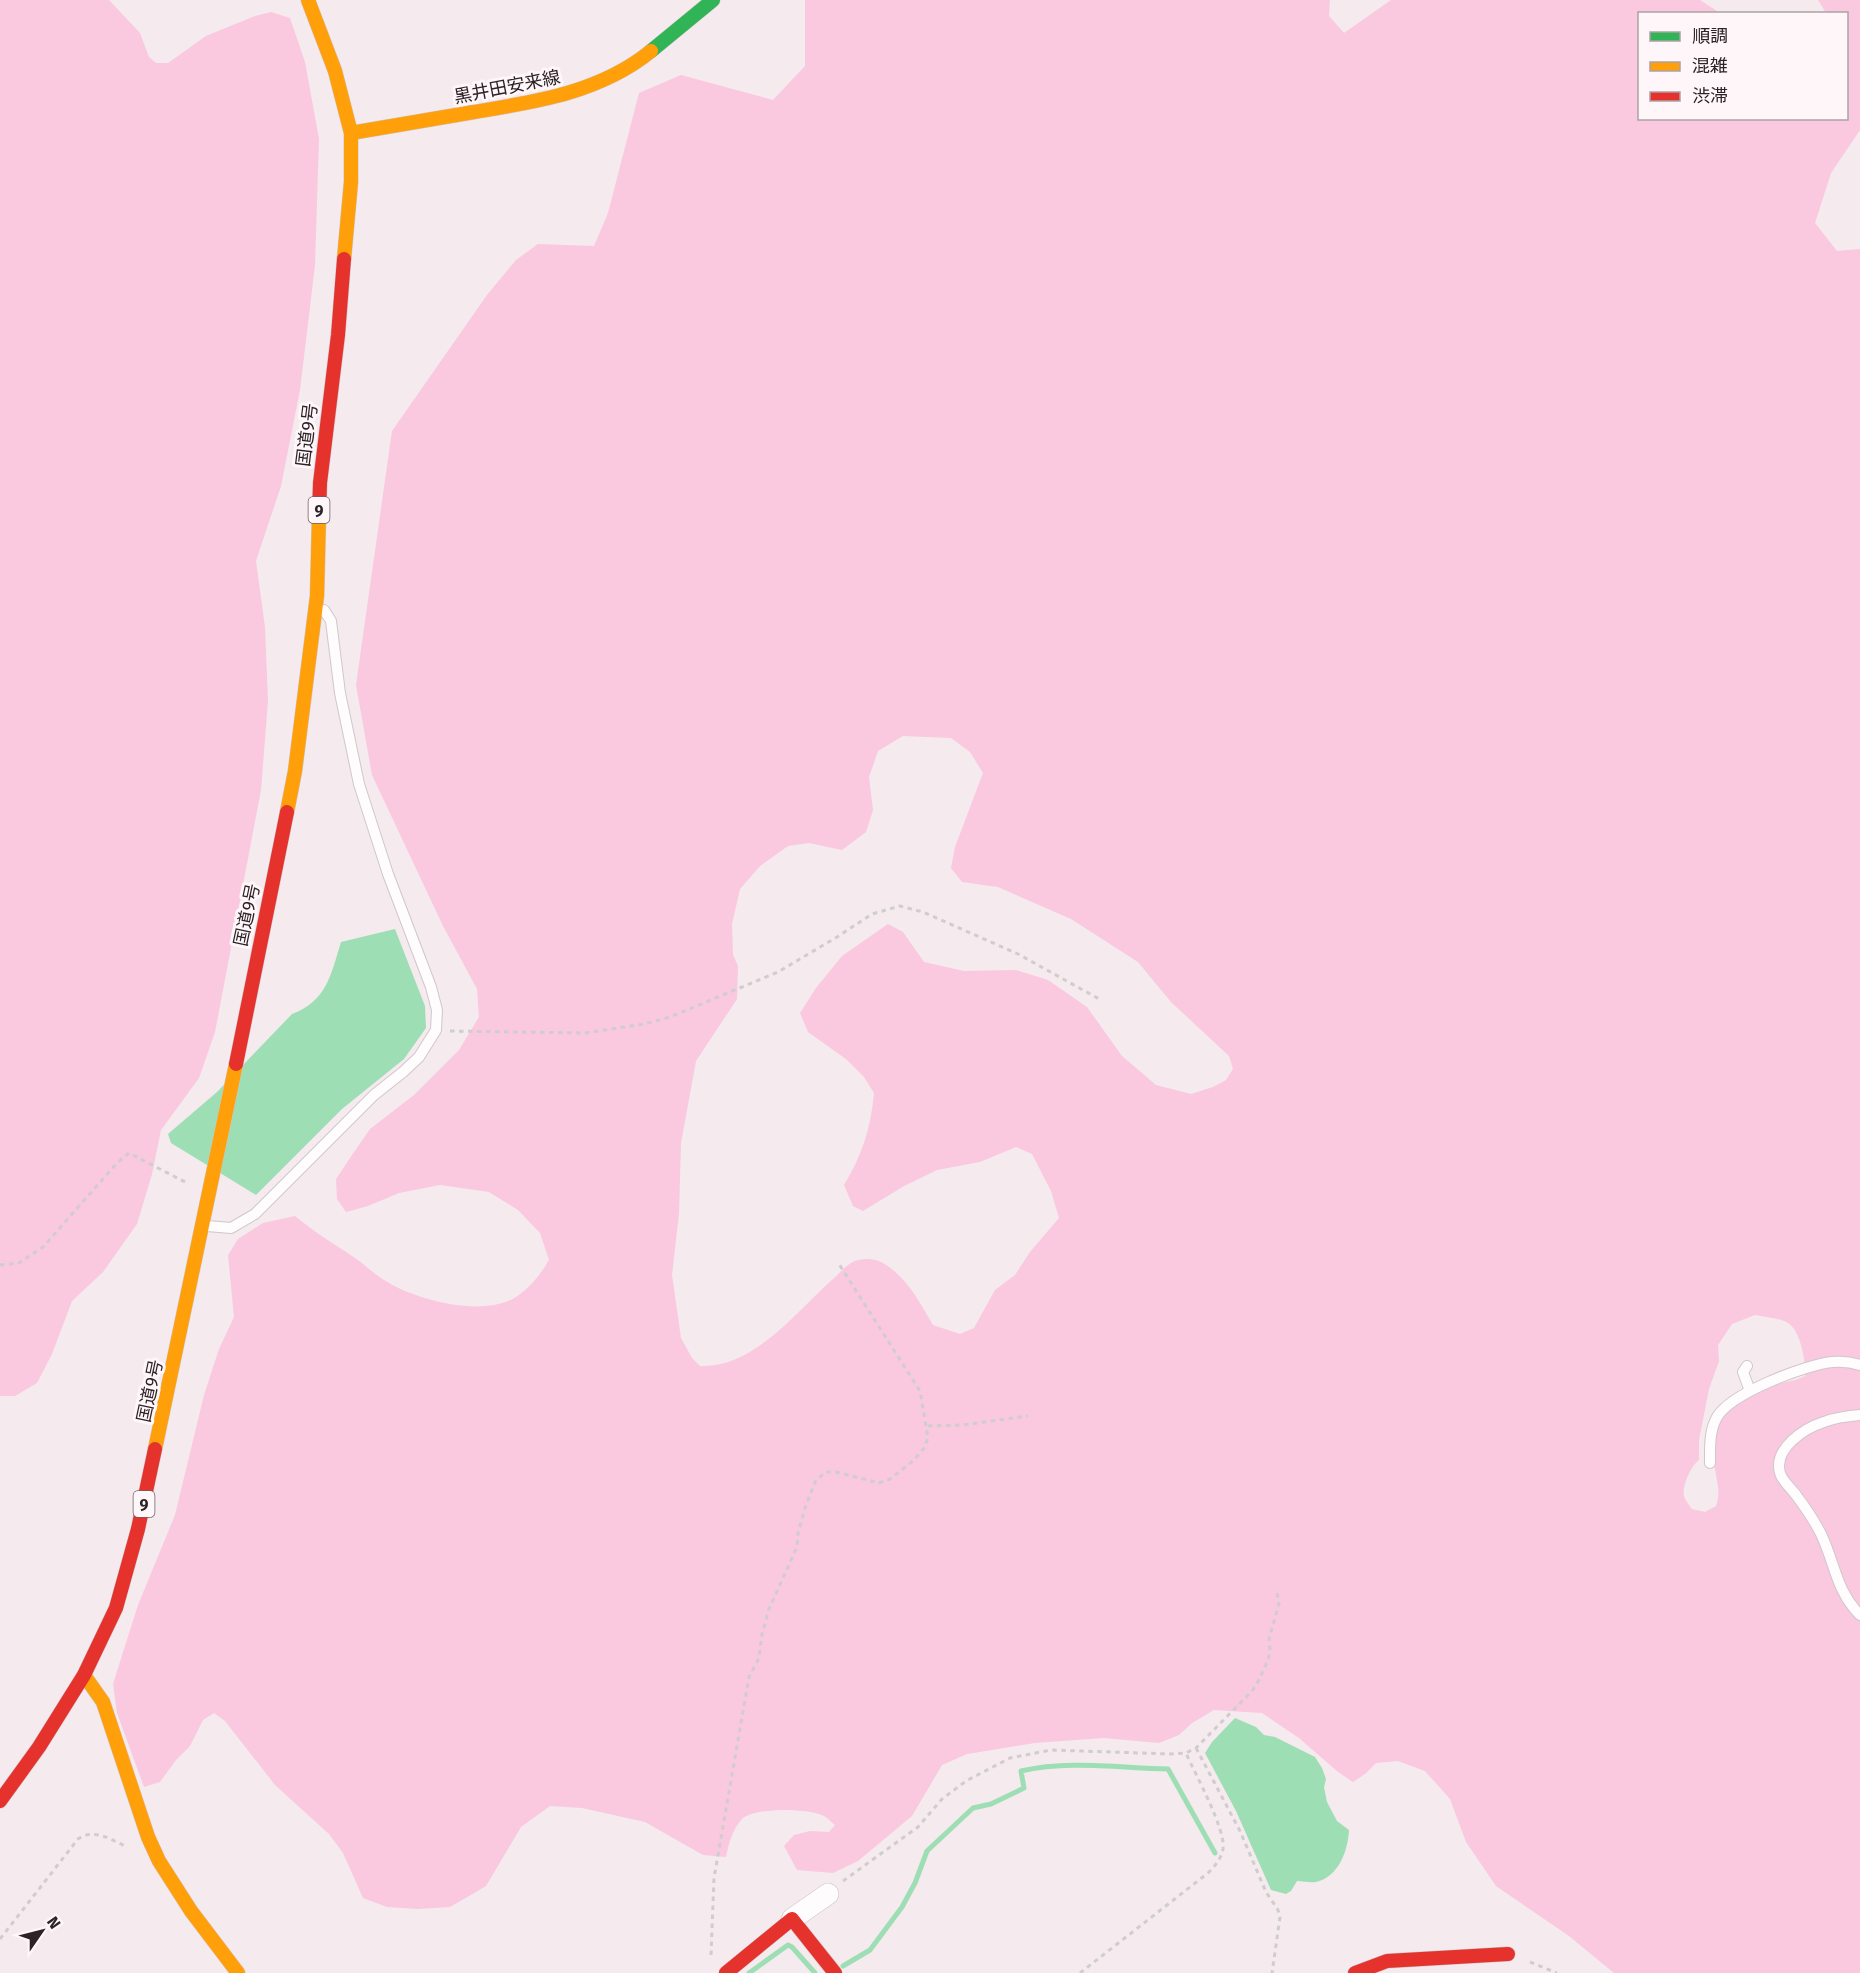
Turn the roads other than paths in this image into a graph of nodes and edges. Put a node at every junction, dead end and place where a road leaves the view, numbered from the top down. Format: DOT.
graph roads {
  1 [pos="308,0"];
  2 [pos="713,0"];
  3 [pos="351,132"];
  4 [pos="317,596"];
  5 [pos="203,1225"];
  6 [pos="1860,1365"];
  7 [pos="1746,1366"];
  8 [pos="1750,1391"];
  9 [pos="1860,1415"];
  10 [pos="1710,1463"];
  11 [pos="1860,1616"];
  12 [pos="84,1675"];
  13 [pos="0,1801"];
  14 [pos="828,1894"];
  15 [pos="792,1919"];
  16 [pos="1508,1954"];
  17 [pos="238,1973"];
  18 [pos="726,1973"];
  19 [pos="835,1973"];
  20 [pos="1355,1973"];
  1 -- 3 [label="main road, 国道9号 / 9"];
  2 -- 3 [label="main road, 黒井田安来線"];
  3 -- 4 [label="main road, 国道9号 / 9"];
  4 -- 5 [label="main road, 国道9号 / 9"];
  4 -- 5 [label="lane"];
  5 -- 12 [label="main road, 国道9号 / 9"];
  6 -- 8 [label="lane"];
  7 -- 8 [label="lane"];
  8 -- 10 [label="lane"];
  9 -- 11 [label="lane"];
  12 -- 13 [label="main road, 国道9号 / 9"];
  12 -- 17 [label="main road"];
  14 -- 15 [label="street"];
  15 -- 18 [label="main road"];
  15 -- 19 [label="main road"];
  16 -- 20 [label="main road"];
}
